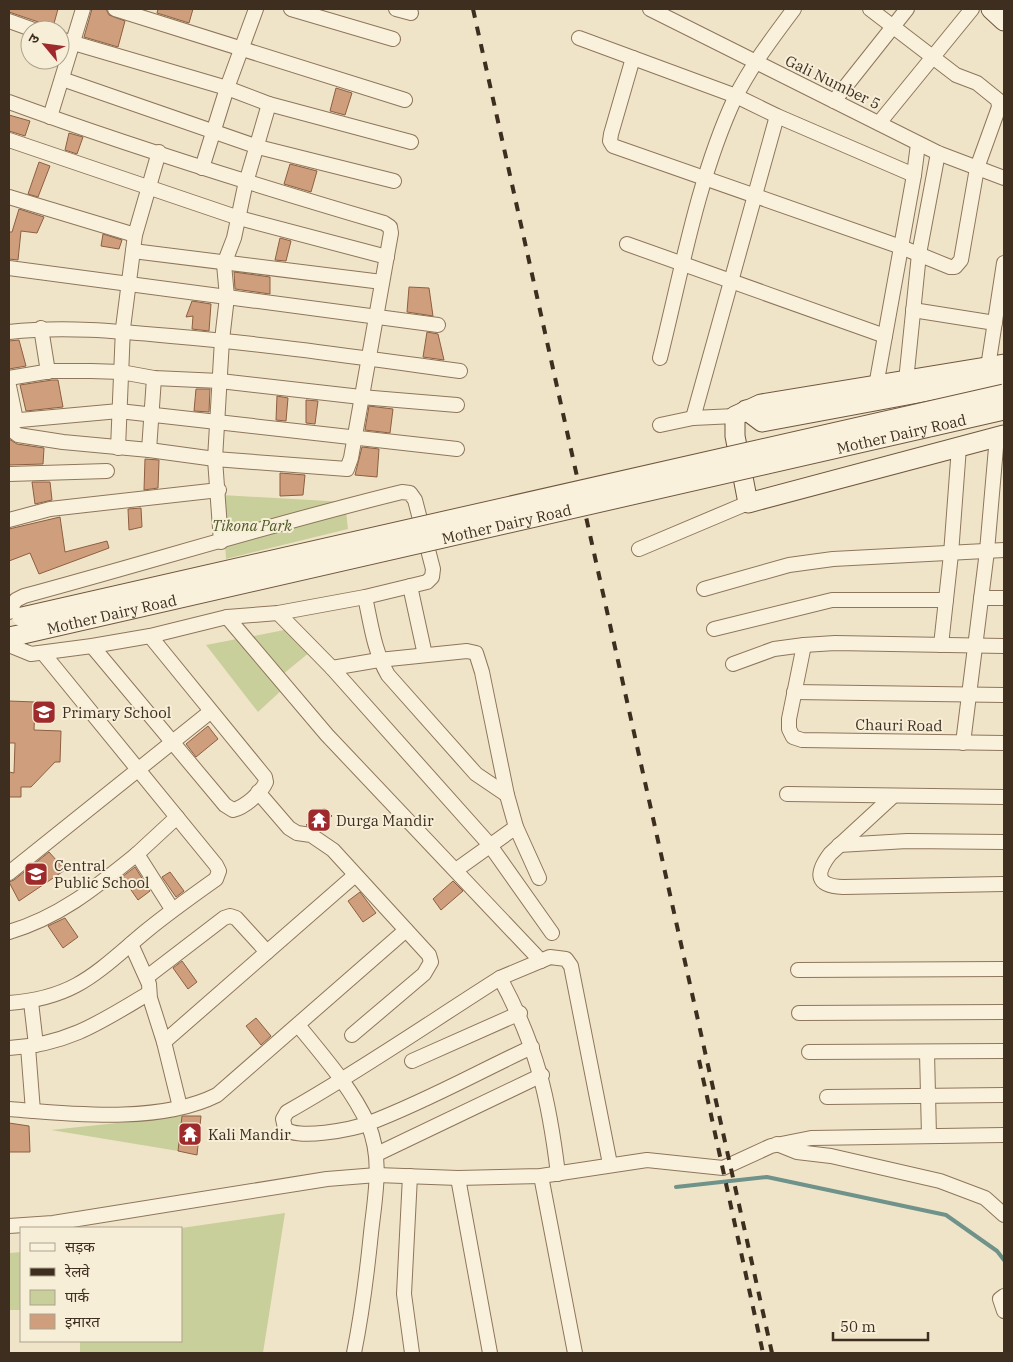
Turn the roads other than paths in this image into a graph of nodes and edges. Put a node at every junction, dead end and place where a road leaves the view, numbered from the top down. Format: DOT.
graph roads {
  1 [pos="83,9"];
  2 [pos="115,9"];
  3 [pos="256,9"];
  4 [pos="291,9"];
  5 [pos="396,9"];
  6 [pos="650,9"];
  7 [pos="794,9"];
  8 [pos="870,9"];
  9 [pos="907,9"];
  10 [pos="972,9"];
  11 [pos="991,9"];
  12 [pos="411,13"];
  13 [pos="1004,21"];
  14 [pos="893,26"];
  15 [pos="70,34"];
  16 [pos="579,38"];
  17 [pos="393,39"];
  18 [pos="70,43"];
  19 [pos="241,49"];
  20 [pos="934,56"];
  21 [pos="633,58"];
  22 [pos="757,62"];
  23 [pos="63,70"];
  24 [pos="62,79"];
  25 [pos="227,88"];
  26 [pos="736,96"];
  27 [pos="405,100"];
  28 [pos="834,100"];
  29 [pos="9,102"];
  30 [pos="269,104"];
  31 [pos="777,116"];
  32 [pos="50,117"];
  33 [pos="878,123"];
  34 [pos="214,130"];
  35 [pos="9,140"];
  36 [pos="411,142"];
  37 [pos="918,144"];
  38 [pos="258,147"];
  39 [pos="159,152"];
  40 [pos="938,154"];
  41 [pos="202,168"];
  42 [pos="977,168"];
  43 [pos="914,175"];
  44 [pos="1004,178"];
  45 [pos="705,180"];
  46 [pos="394,181"];
  47 [pos="246,182"];
  48 [pos="148,188"];
  49 [pos="9,197"];
  50 [pos="756,198"];
  51 [pos="239,218"];
  52 [pos="135,235"];
  53 [pos="627,244"];
  54 [pos="901,247"];
  55 [pos="132,251"];
  56 [pos="919,254"];
  57 [pos="387,257"];
  58 [pos="1004,262"];
  59 [pos="224,264"];
  60 [pos="684,264"];
  61 [pos="9,268"];
  62 [pos="732,281"];
  63 [pos="382,282"];
  64 [pos="128,283"];
  65 [pos="227,297"];
  66 [pos="913,310"];
  67 [pos="376,317"];
  68 [pos="995,323"];
  69 [pos="438,325"];
  70 [pos="41,328"];
  71 [pos="9,332"];
  72 [pos="123,332"];
  73 [pos="886,336"];
  74 [pos="222,340"];
  75 [pos="660,358"];
  76 [pos="368,359"];
  77 [pos="996,365"];
  78 [pos="460,371"];
  79 [pos="48,372"];
  80 [pos="121,372"];
  81 [pos="1004,377"];
  82 [pos="9,378"];
  83 [pos="154,378"];
  84 [pos="220,381"];
  85 [pos="906,381"];
  86 [pos="9,386"];
  87 [pos="876,386"];
  88 [pos="1004,394"];
  89 [pos="361,397"];
  90 [pos="457,405"];
  91 [pos="118,410"];
  92 [pos="1004,410"];
  93 [pos="740,413"];
  94 [pos="151,414"];
  95 [pos="692,418"];
  96 [pos="218,420"];
  97 [pos="11,423"];
  98 [pos="660,425"];
  99 [pos="1001,435"];
  100 [pos="354,437"];
  101 [pos="958,447"];
  102 [pos="118,448"];
  103 [pos="457,449"];
  104 [pos="148,450"];
  105 [pos="216,459"];
  106 [pos="107,471"];
  107 [pos="9,474"];
  108 [pos="219,490"];
  109 [pos="748,503"];
  110 [pos="9,520"];
  111 [pos="221,542"];
  112 [pos="639,549"];
  113 [pos="987,550"];
  114 [pos="1004,550"];
  115 [pos="951,554"];
  116 [pos="410,586"];
  117 [pos="704,589"];
  118 [pos="365,597"];
  119 [pos="981,598"];
  120 [pos="1004,598"];
  121 [pos="946,600"];
  122 [pos="278,613"];
  123 [pos="227,616"];
  124 [pos="13,628"];
  125 [pos="714,628"];
  126 [pos="150,636"];
  127 [pos="804,645"];
  128 [pos="940,645"];
  129 [pos="975,645"];
  130 [pos="92,646"];
  131 [pos="1004,646"];
  132 [pos="43,653"];
  133 [pos="425,655"];
  134 [pos="379,660"];
  135 [pos="733,664"];
  136 [pos="332,668"];
  137 [pos="794,692"];
  138 [pos="969,695"];
  139 [pos="1004,696"];
  140 [pos="210,712"];
  141 [pos="172,743"];
  142 [pos="963,743"];
  143 [pos="1004,743"];
  144 [pos="138,769"];
  145 [pos="258,792"];
  146 [pos="788,794"];
  147 [pos="506,795"];
  148 [pos="893,796"];
  149 [pos="1004,797"];
  150 [pos="177,817"];
  151 [pos="516,826"];
  152 [pos="1004,842"];
  153 [pos="489,844"];
  154 [pos="839,845"];
  155 [pos="137,854"];
  156 [pos="456,870"];
  157 [pos="9,873"];
  158 [pos="354,876"];
  159 [pos="539,878"];
  160 [pos="1004,884"];
  161 [pos="172,910"];
  162 [pos="406,930"];
  163 [pos="9,932"];
  164 [pos="552,933"];
  165 [pos="131,944"];
  166 [pos="267,952"];
  167 [pos="541,961"];
  168 [pos="1004,969"];
  169 [pos="798,970"];
  170 [pos="147,977"];
  171 [pos="500,978"];
  172 [pos="149,992"];
  173 [pos="31,1002"];
  174 [pos="9,1003"];
  175 [pos="1004,1012"];
  176 [pos="520,1013"];
  177 [pos="799,1013"];
  178 [pos="298,1025"];
  179 [pos="352,1035"];
  180 [pos="164,1042"];
  181 [pos="32,1046"];
  182 [pos="532,1047"];
  183 [pos="9,1048"];
  184 [pos="1004,1051"];
  185 [pos="809,1052"];
  186 [pos="928,1053"];
  187 [pos="412,1061"];
  188 [pos="542,1075"];
  189 [pos="343,1081"];
  190 [pos="1004,1095"];
  191 [pos="928,1096"];
  192 [pos="827,1097"];
  193 [pos="180,1107"];
  194 [pos="9,1109"];
  195 [pos="32,1111"];
  196 [pos="368,1124"];
  197 [pos="1004,1135"];
  198 [pos="929,1136"];
  199 [pos="777,1144"];
  200 [pos="376,1154"];
  201 [pos="610,1164"];
  202 [pos="558,1174"];
  203 [pos="378,1175"];
  204 [pos="410,1176"];
  205 [pos="541,1176"];
  206 [pos="458,1178"];
  207 [pos="1004,1215"];
  208 [pos="9,1226"];
  209 [pos="1004,1296"];
  210 [pos="1004,1311"];
  211 [pos="354,1353"];
  212 [pos="412,1353"];
  213 [pos="490,1353"];
  214 [pos="575,1353"];
  1 -- 15 [label="street"];
  2 -- 19 [label="street"];
  3 -- 19 [label="street"];
  4 -- 17 [label="street"];
  5 -- 12 [label="street"];
  6 -- 22 [label="street, Gali Number 5"];
  7 -- 22 [label="street"];
  8 -- 14 [label="street"];
  9 -- 14 [label="street"];
  10 -- 20 [label="street"];
  11 -- 13 [label="main road"];
  14 -- 20 [label="street"];
  14 -- 28 [label="street"];
  16 -- 21 [label="street"];
  18 -- 25 [label="street"];
  19 -- 25 [label="street"];
  19 -- 27 [label="street"];
  20 -- 33 [label="street"];
  20 -- 42 [label="street"];
  21 -- 26 [label="street"];
  21 -- 45 [label="street"];
  22 -- 26 [label="street"];
  22 -- 28 [label="street, Gali Number 5"];
  23 -- 24 [label="street"];
  24 -- 32 [label="street"];
  24 -- 34 [label="street"];
  25 -- 30 [label="street"];
  25 -- 34 [label="street"];
  26 -- 31 [label="street"];
  26 -- 45 [label="street"];
  28 -- 33 [label="street, Gali Number 5"];
  29 -- 32 [label="street"];
  30 -- 36 [label="street"];
  30 -- 38 [label="street"];
  31 -- 43 [label="street"];
  31 -- 50 [label="street"];
  32 -- 39 [label="street"];
  33 -- 37 [label="street, Gali Number 5"];
  34 -- 38 [label="street"];
  34 -- 41 [label="street"];
  35 -- 48 [label="street"];
  37 -- 40 [label="street, Gali Number 5"];
  37 -- 43 [label="street"];
  38 -- 46 [label="street"];
  38 -- 47 [label="street"];
  39 -- 41 [label="street"];
  39 -- 48 [label="street"];
  40 -- 42 [label="street, Gali Number 5"];
  40 -- 56 [label="street"];
  41 -- 47 [label="street"];
  42 -- 44 [label="street, Gali Number 5"];
  42 -- 56 [label="street"];
  43 -- 54 [label="street"];
  45 -- 50 [label="street"];
  45 -- 60 [label="street"];
  47 -- 51 [label="street"];
  47 -- 57 [label="street"];
  48 -- 51 [label="street"];
  48 -- 52 [label="street"];
  49 -- 52 [label="street"];
  50 -- 54 [label="street"];
  50 -- 62 [label="street"];
  51 -- 57 [label="street"];
  51 -- 59 [label="street"];
  52 -- 55 [label="street"];
  53 -- 60 [label="street"];
  54 -- 56 [label="street"];
  54 -- 73 [label="street"];
  55 -- 59 [label="street"];
  55 -- 64 [label="street"];
  56 -- 66 [label="street"];
  57 -- 63 [label="street"];
  58 -- 68 [label="street"];
  59 -- 63 [label="street"];
  59 -- 65 [label="street"];
  60 -- 62 [label="street"];
  60 -- 75 [label="street"];
  61 -- 64 [label="street"];
  62 -- 73 [label="street"];
  62 -- 95 [label="street"];
  63 -- 67 [label="street"];
  64 -- 65 [label="street"];
  64 -- 72 [label="street"];
  65 -- 67 [label="street"];
  65 -- 74 [label="street"];
  66 -- 68 [label="street"];
  66 -- 85 [label="street"];
  67 -- 69 [label="street"];
  67 -- 76 [label="street"];
  68 -- 77 [label="street"];
  70 -- 71 [label="street"];
  70 -- 72 [label="street"];
  70 -- 79 [label="street"];
  72 -- 74 [label="street"];
  72 -- 80 [label="street"];
  73 -- 87 [label="street"];
  74 -- 76 [label="street"];
  74 -- 84 [label="street"];
  76 -- 78 [label="street"];
  76 -- 89 [label="street"];
  77 -- 85 [label="main road"];
  79 -- 80 [label="street"];
  79 -- 82 [label="street"];
  80 -- 83 [label="street"];
  80 -- 91 [label="street"];
  81 -- 93 [label="main road"];
  83 -- 84 [label="street"];
  83 -- 94 [label="street"];
  84 -- 89 [label="street"];
  84 -- 96 [label="street"];
  85 -- 87 [label="main road"];
  86 -- 97 [label="street"];
  87 -- 93 [label="main road"];
  88 -- 124 [label="main road, Mother Dairy Road, bridge"];
  89 -- 90 [label="street"];
  89 -- 100 [label="street"];
  91 -- 94 [label="street"];
  91 -- 97 [label="street"];
  91 -- 102 [label="street"];
  92 -- 124 [label="main road, Mother Dairy Road, bridge"];
  93 -- 95 [label="street"];
  93 -- 109 [label="main road"];
  94 -- 96 [label="street"];
  94 -- 104 [label="street"];
  95 -- 98 [label="street"];
  96 -- 100 [label="street"];
  96 -- 105 [label="street"];
  97 -- 102 [label="street"];
  99 -- 101 [label="main road"];
  99 -- 113 [label="street"];
  100 -- 103 [label="street"];
  100 -- 105 [label="street"];
  101 -- 109 [label="main road"];
  101 -- 115 [label="street"];
  102 -- 104 [label="street"];
  104 -- 105 [label="street"];
  105 -- 108 [label="street"];
  106 -- 107 [label="street"];
  108 -- 110 [label="street"];
  108 -- 111 [label="street"];
  109 -- 112 [label="street"];
  111 -- 116 [label="street"];
  111 -- 124 [label="street"];
  113 -- 114 [label="street"];
  113 -- 115 [label="street"];
  113 -- 119 [label="street"];
  115 -- 117 [label="street"];
  115 -- 121 [label="street"];
  116 -- 118 [label="street"];
  116 -- 133 [label="street"];
  118 -- 122 [label="street"];
  118 -- 134 [label="street"];
  119 -- 120 [label="street"];
  119 -- 129 [label="street"];
  121 -- 125 [label="street"];
  121 -- 128 [label="street"];
  122 -- 123 [label="street"];
  122 -- 136 [label="street"];
  123 -- 126 [label="street"];
  123 -- 156 [label="street"];
  124 -- 132 [label="street"];
  126 -- 130 [label="street"];
  126 -- 140 [label="street"];
  127 -- 128 [label="street"];
  127 -- 135 [label="street"];
  127 -- 137 [label="street"];
  128 -- 129 [label="street"];
  129 -- 131 [label="street"];
  129 -- 138 [label="street"];
  130 -- 132 [label="street"];
  130 -- 141 [label="street"];
  132 -- 144 [label="street"];
  133 -- 134 [label="street"];
  133 -- 147 [label="street"];
  134 -- 136 [label="street"];
  134 -- 147 [label="street"];
  136 -- 153 [label="street"];
  137 -- 138 [label="street"];
  137 -- 142 [label="street, Chauri Road"];
  138 -- 139 [label="street"];
  138 -- 142 [label="street"];
  140 -- 141 [label="street"];
  140 -- 145 [label="street"];
  141 -- 144 [label="street"];
  141 -- 145 [label="street"];
  142 -- 143 [label="street, Chauri Road"];
  144 -- 150 [label="street"];
  144 -- 157 [label="street"];
  145 -- 158 [label="street"];
  146 -- 148 [label="street"];
  147 -- 151 [label="street"];
  148 -- 149 [label="street"];
  148 -- 154 [label="street"];
  150 -- 155 [label="street"];
  150 -- 161 [label="street"];
  151 -- 153 [label="street"];
  151 -- 159 [label="street"];
  152 -- 154 [label="street"];
  153 -- 156 [label="street"];
  153 -- 164 [label="street"];
  154 -- 160 [label="street"];
  155 -- 161 [label="street"];
  155 -- 163 [label="street"];
  156 -- 167 [label="street"];
  158 -- 162 [label="street"];
  158 -- 166 [label="street"];
  161 -- 165 [label="street"];
  162 -- 178 [label="street"];
  162 -- 179 [label="street"];
  165 -- 170 [label="street"];
  165 -- 173 [label="street"];
  166 -- 170 [label="street"];
  166 -- 180 [label="street"];
  167 -- 171 [label="street"];
  167 -- 201 [label="street"];
  168 -- 169 [label="street"];
  170 -- 172 [label="street"];
  171 -- 176 [label="street"];
  171 -- 189 [label="street"];
  172 -- 180 [label="street"];
  172 -- 181 [label="street"];
  173 -- 174 [label="street"];
  173 -- 181 [label="street"];
  175 -- 177 [label="street"];
  176 -- 182 [label="street"];
  176 -- 187 [label="street"];
  178 -- 189 [label="street"];
  178 -- 193 [label="street"];
  180 -- 193 [label="street"];
  181 -- 183 [label="street"];
  181 -- 195 [label="street"];
  182 -- 188 [label="street"];
  182 -- 196 [label="street"];
  184 -- 186 [label="street"];
  185 -- 186 [label="street"];
  186 -- 191 [label="street"];
  188 -- 200 [label="street"];
  188 -- 202 [label="street"];
  189 -- 196 [label="street"];
  189 -- 196 [label="street"];
  190 -- 191 [label="street"];
  191 -- 192 [label="street"];
  191 -- 198 [label="street"];
  193 -- 195 [label="street"];
  194 -- 195 [label="street"];
  196 -- 200 [label="street"];
  197 -- 198 [label="street"];
  198 -- 199 [label="street"];
  199 -- 201 [label="street"];
  199 -- 207 [label="street"];
  200 -- 203 [label="street"];
  201 -- 202 [label="street"];
  202 -- 205 [label="street"];
  203 -- 204 [label="street"];
  203 -- 208 [label="street"];
  203 -- 211 [label="street"];
  204 -- 206 [label="street"];
  204 -- 212 [label="street"];
  205 -- 206 [label="street"];
  205 -- 214 [label="street"];
  206 -- 213 [label="street"];
  209 -- 210 [label="street"];
}
